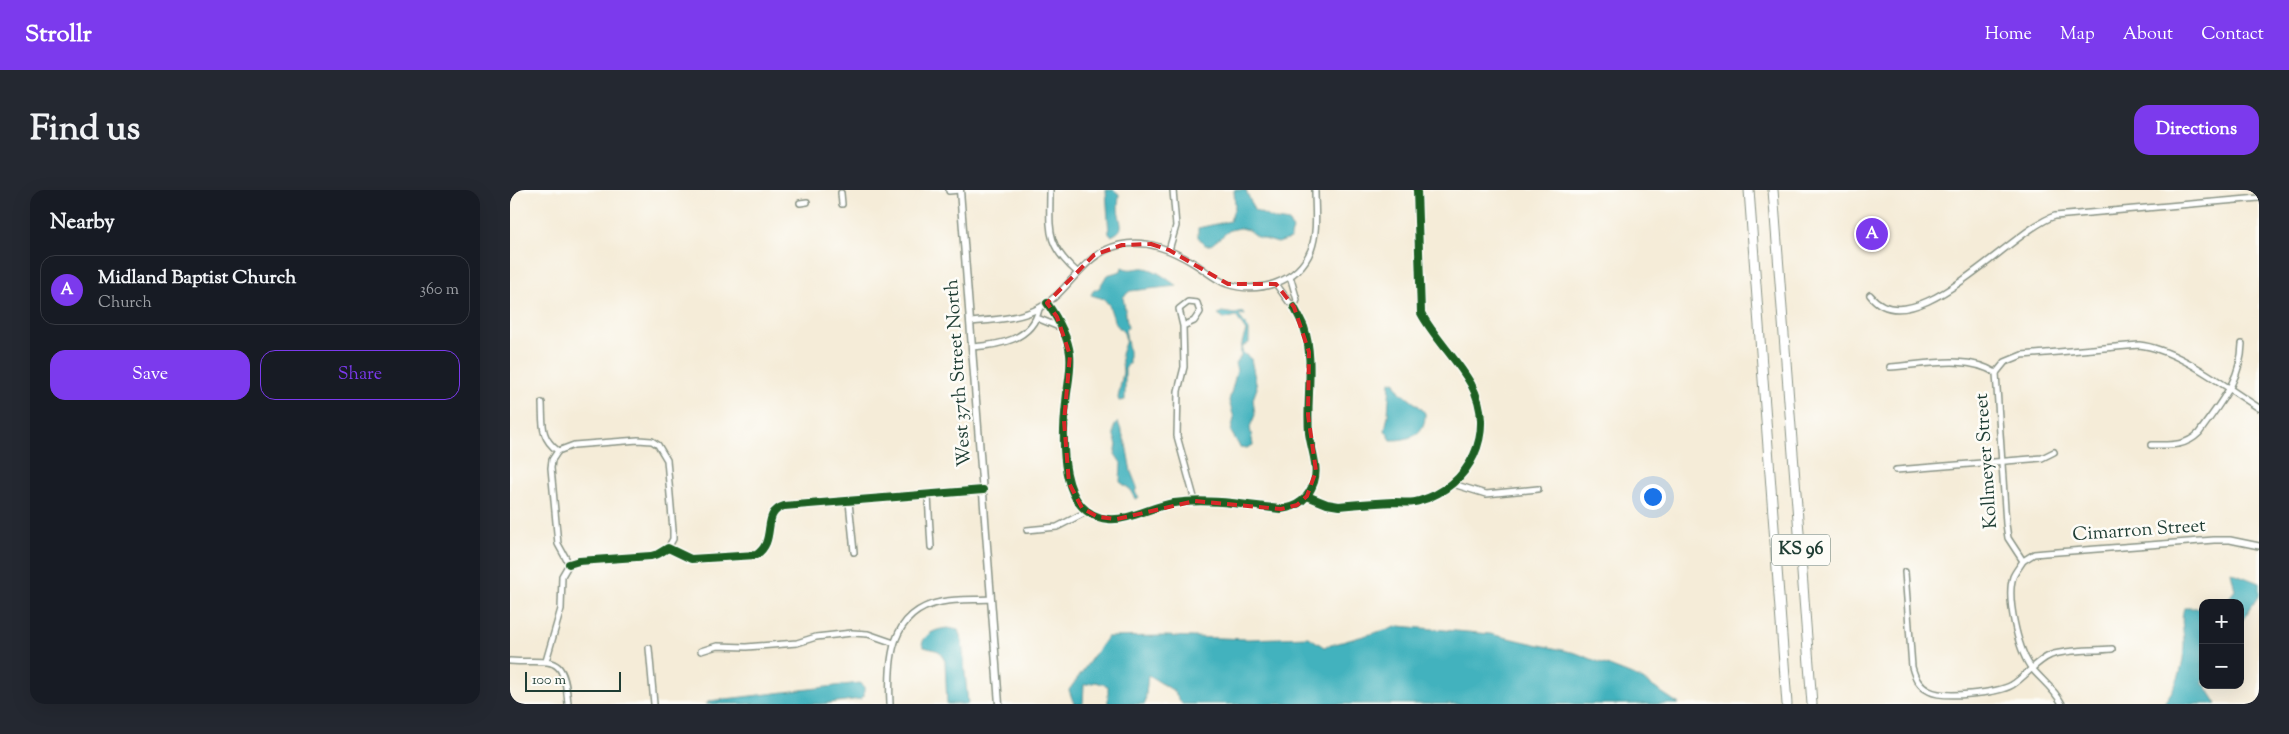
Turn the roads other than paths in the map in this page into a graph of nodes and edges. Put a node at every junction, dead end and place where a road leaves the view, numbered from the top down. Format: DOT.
graph roads {
  1 [pos="960,190"];
  2 [pos="1050,190"];
  3 [pos="1173,190"];
  4 [pos="1315,190"];
  5 [pos="1417,190"];
  6 [pos="1748,190"];
  7 [pos="1773,190"];
  8 [pos="949,191"];
  9 [pos="840,193"];
  10 [pos="2259,198"];
  11 [pos="807,202"];
  12 [pos="800,203"];
  13 [pos="842,204"];
  14 [pos="1169,250"];
  15 [pos="1077,272"];
  16 [pos="1290,276"];
  17 [pos="1276,284"];
  18 [pos="1870,296"];
  19 [pos="1047,303"];
  20 [pos="1294,306"];
  21 [pos="1039,308"];
  22 [pos="1037,318"];
  23 [pos="970,322"];
  24 [pos="1183,326"];
  25 [pos="1059,327"];
  26 [pos="2242,344"];
  27 [pos="972,348"];
  28 [pos="1890,367"];
  29 [pos="1996,373"];
  30 [pos="2229,389"];
  31 [pos="542,403"];
  32 [pos="2259,408"];
  33 [pos="2151,445"];
  34 [pos="558,451"];
  35 [pos="2054,452"];
  36 [pos="2002,461"];
  37 [pos="1896,470"];
  38 [pos="1453,484"];
  39 [pos="1538,489"];
  40 [pos="983,490"];
  41 [pos="928,496"];
  42 [pos="1307,496"];
  43 [pos="1196,501"];
  44 [pos="849,502"];
  45 [pos="1086,512"];
  46 [pos="1027,530"];
  47 [pos="2259,546"];
  48 [pos="668,548"];
  49 [pos="930,548"];
  50 [pos="854,552"];
  51 [pos="2023,561"];
  52 [pos="569,564"];
  53 [pos="1905,572"];
  54 [pos="991,599"];
  55 [pos="894,643"];
  56 [pos="649,648"];
  57 [pos="2112,649"];
  58 [pos="701,651"];
  59 [pos="510,661"];
  60 [pos="546,661"];
  61 [pos="2032,668"];
  62 [pos="568,704"];
  63 [pos="654,704"];
  64 [pos="890,704"];
  65 [pos="999,704"];
  66 [pos="1787,704"];
  67 [pos="1812,704"];
  68 [pos="2062,704"];
  1 -- 8 [label="street"];
  1 -- 23 [label="street, West 37th Street North"];
  2 -- 15 [label="street"];
  3 -- 14 [label="street"];
  4 -- 16 [label="street"];
  5 -- 38 [label="street"];
  6 -- 66 [label="highway, KS 96"];
  7 -- 67 [label="highway, KS 96"];
  9 -- 13 [label="street"];
  10 -- 18 [label="street"];
  11 -- 12 [label="street"];
  14 -- 15 [label="street"];
  14 -- 17 [label="street"];
  15 -- 19 [label="street"];
  16 -- 17 [label="street"];
  16 -- 20 [label="street"];
  17 -- 20 [label="street"];
  19 -- 21 [label="street"];
  19 -- 25 [label="street"];
  20 -- 42 [label="street"];
  21 -- 22 [label="street"];
  21 -- 23 [label="street"];
  22 -- 25 [label="street"];
  22 -- 27 [label="street"];
  23 -- 27 [label="street, West 37th Street North"];
  24 -- 24 [label="street"];
  24 -- 43 [label="street"];
  25 -- 45 [label="street"];
  26 -- 30 [label="street"];
  27 -- 40 [label="street, West 37th Street North"];
  28 -- 29 [label="street"];
  29 -- 30 [label="street"];
  29 -- 36 [label="street, Kollmeyer Street"];
  30 -- 32 [label="street"];
  30 -- 33 [label="street"];
  31 -- 34 [label="street"];
  34 -- 48 [label="street"];
  34 -- 52 [label="street"];
  35 -- 36 [label="street"];
  36 -- 37 [label="street"];
  36 -- 51 [label="street, Kollmeyer Street"];
  38 -- 39 [label="street"];
  38 -- 42 [label="street"];
  40 -- 41 [label="street"];
  40 -- 54 [label="street, West 37th Street North"];
  41 -- 44 [label="street"];
  41 -- 49 [label="street"];
  42 -- 43 [label="street"];
  43 -- 45 [label="street"];
  44 -- 48 [label="street"];
  44 -- 50 [label="street"];
  45 -- 46 [label="street"];
  47 -- 51 [label="street, Cimarron Street"];
  48 -- 52 [label="street"];
  51 -- 61 [label="street"];
  52 -- 60 [label="street"];
  53 -- 61 [label="street"];
  54 -- 55 [label="street"];
  54 -- 65 [label="street, West 37th Street North"];
  55 -- 58 [label="street"];
  55 -- 64 [label="street"];
  56 -- 63 [label="street"];
  57 -- 61 [label="street"];
  59 -- 60 [label="street"];
  60 -- 62 [label="street"];
  61 -- 68 [label="street"];
}
